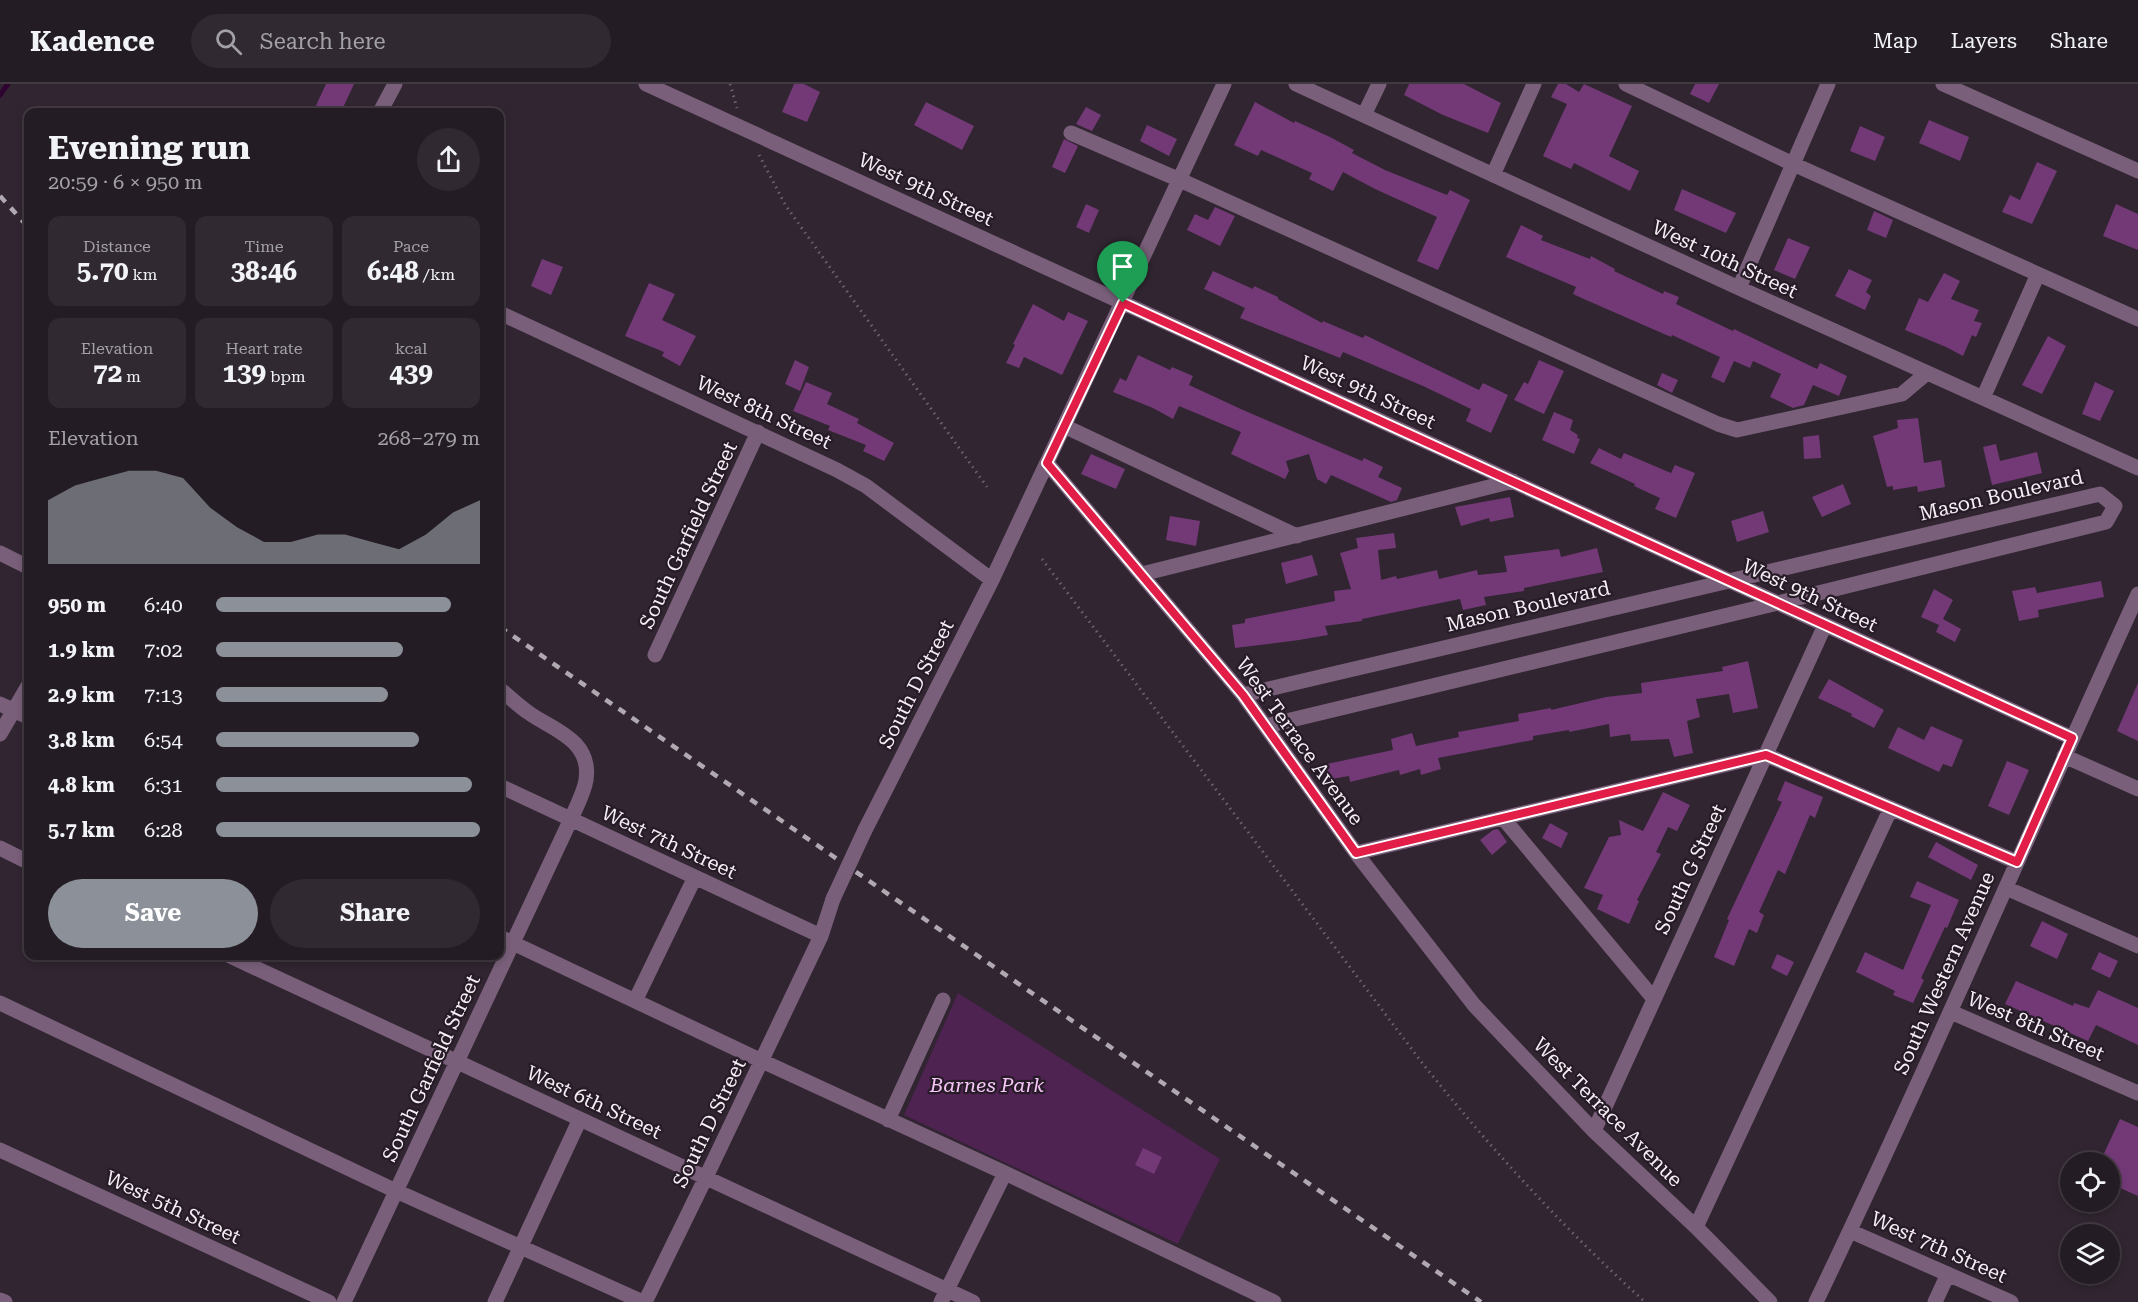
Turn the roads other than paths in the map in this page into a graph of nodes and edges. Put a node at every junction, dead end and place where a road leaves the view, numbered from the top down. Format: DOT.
graph roads {
  1 [pos="394,84"];
  2 [pos="646,84"];
  3 [pos="1224,84"];
  4 [pos="1296,84"];
  5 [pos="1379,84"];
  6 [pos="1533,84"];
  7 [pos="1626,84"];
  8 [pos="1828,84"];
  9 [pos="1943,84"];
  10 [pos="382,108"];
  11 [pos="1364,115"];
  12 [pos="1071,133"];
  13 [pos="1793,164"];
  14 [pos="2138,171"];
  15 [pos="1493,175"];
  16 [pos="1180,180"];
  17 [pos="2038,274"];
  18 [pos="1739,288"];
  19 [pos="1123,303"];
  20 [pos="504,315"];
  21 [pos="2138,319"];
  22 [pos="1927,373"];
  23 [pos="1983,398"];
  24 [pos="1064,426"];
  25 [pos="759,432"];
  26 [pos="1047,463"];
  27 [pos="2138,468"];
  28 [pos="1513,481"];
  29 [pos="1297,536"];
  30 [pos="0,553"];
  31 [pos="24,565"];
  32 [pos="1142,574"];
  33 [pos="992,580"];
  34 [pos="1729,581"];
  35 [pos="2138,594"];
  36 [pos="1778,603"];
  37 [pos="1825,625"];
  38 [pos="2131,628"];
  39 [pos="655,655"];
  40 [pos="24,690"];
  41 [pos="504,692"];
  42 [pos="1243,695"];
  43 [pos="7,707"];
  44 [pos="24,715"];
  45 [pos="1266,726"];
  46 [pos="0,734"];
  47 [pos="2072,738"];
  48 [pos="1766,755"];
  49 [pos="2064,756"];
  50 [pos="504,788"];
  51 [pos="2138,789"];
  52 [pos="1891,808"];
  53 [pos="1503,818"];
  54 [pos="571,819"];
  55 [pos="0,848"];
  56 [pos="1356,853"];
  57 [pos="24,860"];
  58 [pos="2017,862"];
  59 [pos="695,877"];
  60 [pos="2006,888"];
  61 [pos="821,936"];
  62 [pos="506,940"];
  63 [pos="2138,946"];
  64 [pos="239,960"];
  65 [pos="498,960"];
  66 [pos="1654,999"];
  67 [pos="943,1000"];
  68 [pos="635,1001"];
  69 [pos="0,1003"];
  70 [pos="1951,1012"];
  71 [pos="457,1061"];
  72 [pos="762,1062"];
  73 [pos="2138,1093"];
  74 [pos="580,1119"];
  75 [pos="888,1120"];
  76 [pos="1593,1131"];
  77 [pos="0,1150"];
  78 [pos="1005,1173"];
  79 [pos="706,1178"];
  80 [pos="396,1191"];
  81 [pos="1696,1227"];
  82 [pos="1850,1231"];
  83 [pos="521,1247"];
  84 [pos="1948,1274"];
  85 [pos="944,1296"];
  86 [pos="1250,1297"];
  87 [pos="0,1300"];
  88 [pos="5,1302"];
  89 [pos="329,1302"];
  90 [pos="344,1302"];
  91 [pos="495,1302"];
  92 [pos="644,1302"];
  93 [pos="973,1302"];
  94 [pos="1274,1302"];
  95 [pos="1770,1302"];
  96 [pos="1816,1302"];
  97 [pos="1935,1302"];
  98 [pos="2011,1302"];
  1 -- 10 [label="street"];
  2 -- 19 [label="street, West 9th Street"];
  3 -- 16 [label="street, South D Street"];
  4 -- 11 [label="street, West 10th Street"];
  5 -- 11 [label="street"];
  6 -- 15 [label="street"];
  7 -- 13 [label="street"];
  8 -- 13 [label="street"];
  9 -- 14 [label="street"];
  11 -- 15 [label="street, West 10th Street"];
  12 -- 16 [label="street"];
  13 -- 17 [label="street"];
  13 -- 18 [label="street"];
  15 -- 18 [label="street, West 10th Street"];
  16 -- 19 [label="street, South D Street"];
  16 -- 22 [label="street"];
  17 -- 21 [label="street"];
  17 -- 23 [label="street"];
  18 -- 22 [label="street, West 10th Street"];
  19 -- 24 [label="street, South D Street"];
  19 -- 28 [label="street, West 9th Street"];
  20 -- 25 [label="street, West 8th Street"];
  22 -- 23 [label="street, West 10th Street"];
  23 -- 27 [label="street, West 10th Street"];
  24 -- 26 [label="street, South D Street"];
  24 -- 29 [label="street"];
  25 -- 33 [label="street, West 8th Street"];
  25 -- 39 [label="street, South Garfield Street"];
  26 -- 32 [label="street, West Terrace Avenue"];
  26 -- 33 [label="street, South D Street"];
  28 -- 29 [label="street"];
  28 -- 34 [label="street, West 9th Street"];
  29 -- 32 [label="street"];
  30 -- 31 [label="street"];
  32 -- 42 [label="street, West Terrace Avenue"];
  33 -- 61 [label="street, South D Street, bridge"];
  34 -- 36 [label="street, West 9th Street"];
  34 -- 36 [label="street, Mason Boulevard"];
  34 -- 42 [label="street, Mason Boulevard"];
  35 -- 38 [label="street, South Western Avenue"];
  36 -- 37 [label="street, West 9th Street"];
  36 -- 45 [label="street, Mason Boulevard"];
  37 -- 47 [label="street, West 9th Street"];
  37 -- 48 [label="street, South G Street"];
  38 -- 47 [label="street, South Western Avenue"];
  40 -- 43 [label="street"];
  41 -- 54 [label="street, South Garfield Street"];
  42 -- 45 [label="street, West Terrace Avenue"];
  43 -- 44 [label="street"];
  43 -- 46 [label="street"];
  45 -- 56 [label="street, West Terrace Avenue"];
  47 -- 49 [label="street, South Western Avenue"];
  48 -- 52 [label="street"];
  48 -- 53 [label="street"];
  48 -- 66 [label="street, South G Street"];
  49 -- 51 [label="street"];
  49 -- 58 [label="street, South Western Avenue"];
  50 -- 54 [label="street, West 7th Street"];
  52 -- 58 [label="street"];
  52 -- 81 [label="street"];
  53 -- 56 [label="street"];
  53 -- 66 [label="street"];
  54 -- 59 [label="street, West 7th Street"];
  54 -- 62 [label="street, South Garfield Street"];
  55 -- 57 [label="street"];
  56 -- 76 [label="street, West Terrace Avenue"];
  58 -- 60 [label="street, South Western Avenue"];
  59 -- 61 [label="street, West 7th Street"];
  59 -- 68 [label="street"];
  60 -- 63 [label="street"];
  60 -- 70 [label="street, South Western Avenue"];
  61 -- 72 [label="street, South D Street"];
  62 -- 68 [label="street"];
  64 -- 71 [label="street, West 6th Street"];
  65 -- 71 [label="street, South Garfield Street"];
  66 -- 76 [label="street, South G Street"];
  67 -- 75 [label="street"];
  68 -- 72 [label="street"];
  69 -- 80 [label="street"];
  70 -- 73 [label="street, West 8th Street"];
  70 -- 82 [label="street, South Western Avenue"];
  71 -- 74 [label="street, West 6th Street"];
  71 -- 80 [label="street, South Garfield Street"];
  72 -- 75 [label="street"];
  72 -- 79 [label="street, South D Street"];
  74 -- 79 [label="street, West 6th Street"];
  74 -- 83 [label="street"];
  75 -- 78 [label="street"];
  76 -- 81 [label="street, West Terrace Avenue"];
  77 -- 89 [label="street, West 5th Street"];
  78 -- 85 [label="street"];
  78 -- 86 [label="street"];
  79 -- 85 [label="street, West 6th Street"];
  79 -- 92 [label="street, South D Street"];
  80 -- 83 [label="street"];
  80 -- 90 [label="street, South Garfield Street"];
  81 -- 95 [label="street, West Terrace Avenue"];
  82 -- 84 [label="street, West 7th Street"];
  82 -- 96 [label="street, South Western Avenue"];
  83 -- 91 [label="street"];
  83 -- 92 [label="street"];
  84 -- 97 [label="street"];
  84 -- 98 [label="street, West 7th Street"];
  85 -- 93 [label="street, West 6th Street"];
  86 -- 94 [label="street"];
  87 -- 88 [label="street"];
}
